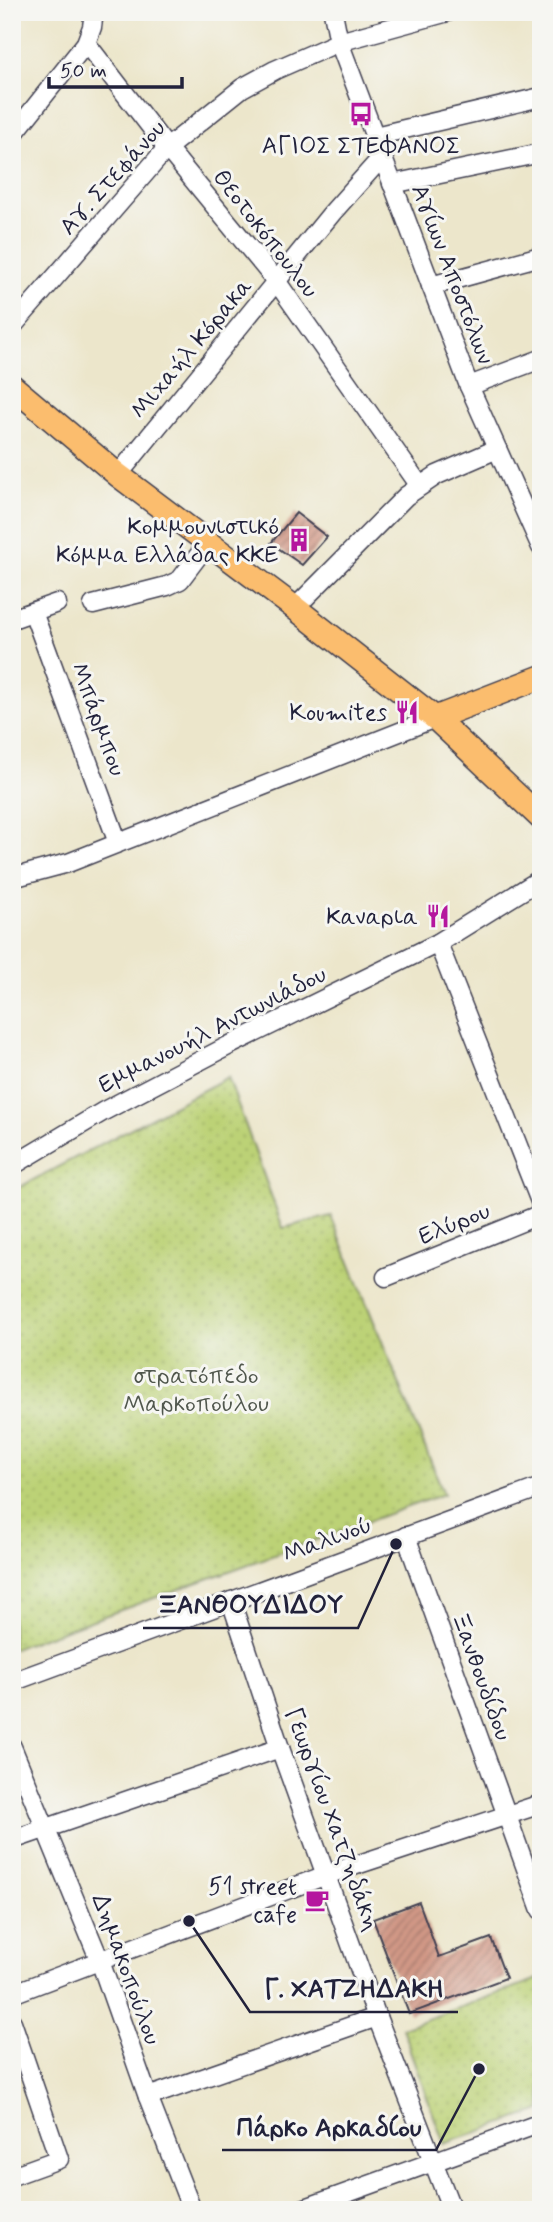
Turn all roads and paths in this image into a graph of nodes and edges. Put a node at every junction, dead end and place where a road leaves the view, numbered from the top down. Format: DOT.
graph roads {
  1 [pos="94,12"];
  2 [pos="332,12"];
  3 [pos="448,12"];
  4 [pos="339,42"];
  5 [pos="86,44"];
  6 [pos="541,97"];
  7 [pos="12,136"];
  8 [pos="375,136"];
  9 [pos="167,148"];
  10 [pos="541,152"];
  11 [pos="383,157"];
  12 [pos="393,184"];
  13 [pos="541,256"];
  14 [pos="277,282"];
  15 [pos="431,286"];
  16 [pos="12,327"];
  17 [pos="541,359"];
  18 [pos="12,386"];
  19 [pos="469,387"];
  20 [pos="497,449"];
  21 [pos="118,475"];
  22 [pos="420,486"];
  23 [pos="208,543"];
  24 [pos="541,547"];
  25 [pos="57,603"];
  26 [pos="93,605"];
  27 [pos="295,608"];
  28 [pos="33,612"];
  29 [pos="12,619"];
  30 [pos="541,677"];
  31 [pos="435,718"];
  32 [pos="541,818"];
  33 [pos="118,843"];
  34 [pos="12,878"];
  35 [pos="541,879"];
  36 [pos="438,943"];
  37 [pos="12,1166"];
  38 [pos="541,1204"];
  39 [pos="541,1214"];
  40 [pos="386,1277"];
  41 [pos="541,1487"];
  42 [pos="406,1536"];
  43 [pos="231,1601"];
  44 [pos="12,1682"];
  45 [pos="12,1746"];
  46 [pos="280,1748"];
  47 [pos="541,1804"];
  48 [pos="507,1816"];
  49 [pos="47,1828"];
  50 [pos="12,1840"];
  51 [pos="326,1875"];
  52 [pos="541,1910"];
  53 [pos="100,1961"];
  54 [pos="12,1993"];
  55 [pos="377,2017"];
  56 [pos="12,2022"];
  57 [pos="148,2097"];
  58 [pos="541,2123"];
  59 [pos="434,2160"];
  60 [pos="12,2176"];
  61 [pos="192,2210"];
  62 [pos="300,2210"];
  63 [pos="452,2210"];
  1 -- 5 [label="street"];
  2 -- 4 [label="street, Αγίων Αποστόλων"];
  3 -- 4 [label="street, Αγ. Στεφάνου"];
  4 -- 8 [label="street, Αγίων Αποστόλων"];
  4 -- 9 [label="street, Αγ. Στεφάνου"];
  5 -- 7 [label="street"];
  5 -- 9 [label="street, Θεοτοκόπουλου"];
  6 -- 8 [label="street"];
  8 -- 11 [label="street, Αγίων Αποστόλων"];
  9 -- 14 [label="street, Θεοτοκόπουλου"];
  9 -- 16 [label="street, Αγ. Στεφάνου"];
  10 -- 12 [label="street"];
  11 -- 12 [label="street, Αγίων Αποστόλων"];
  11 -- 14 [label="street, Μιχαήλ Κόρακα"];
  12 -- 15 [label="street, Αγίων Αποστόλων"];
  13 -- 15 [label="street"];
  14 -- 21 [label="street, Μιχαήλ Κόρακα"];
  14 -- 22 [label="street, Θεοτοκόπουλου"];
  15 -- 19 [label="street, Αγίων Αποστόλων"];
  17 -- 19 [label="street"];
  18 -- 21 [label="main road"];
  19 -- 20 [label="street, Αγίων Αποστόλων"];
  20 -- 22 [label="street"];
  20 -- 24 [label="street, Αγίων Αποστόλων"];
  21 -- 23 [label="main road"];
  22 -- 27 [label="street"];
  23 -- 26 [label="street"];
  23 -- 27 [label="main road"];
  25 -- 28 [label="street"];
  27 -- 31 [label="main road"];
  28 -- 29 [label="street"];
  28 -- 33 [label="street, Μπάρμπου"];
  30 -- 31 [label="main road"];
  31 -- 32 [label="main road"];
  31 -- 33 [label="street"];
  33 -- 34 [label="street"];
  35 -- 36 [label="street, Εμμανουήλ Αντωνιάδου"];
  36 -- 37 [label="street, Εμμανουήλ Αντωνιάδου"];
  36 -- 38 [label="street"];
  39 -- 40 [label="street, Ελύρου"];
  41 -- 42 [label="street, Μαλινού"];
  42 -- 43 [label="street, Μαλινού"];
  42 -- 48 [label="street, Ξανθουδίδου"];
  43 -- 44 [label="street, Μαλινού"];
  43 -- 46 [label="street, Γεωργίου Χατζηδάκη"];
  45 -- 49 [label="street, Δημακοπούλου"];
  46 -- 49 [label="street"];
  46 -- 51 [label="street, Γεωργίου Χατζηδάκη"];
  47 -- 48 [label="street"];
  48 -- 51 [label="street"];
  48 -- 52 [label="street, Ξανθουδίδου"];
  49 -- 50 [label="street"];
  49 -- 53 [label="street, Δημακοπούλου"];
  51 -- 53 [label="street"];
  51 -- 55 [label="street, Γεωργίου Χατζηδάκη"];
  53 -- 54 [label="street"];
  53 -- 57 [label="street, Δημακοπούλου"];
  55 -- 57 [label="street"];
  55 -- 59 [label="street, Γεωργίου Χατζηδάκη"];
  56 -- 60 [label="street"];
  57 -- 61 [label="street, Δημακοπούλου"];
  58 -- 59 [label="street"];
  59 -- 62 [label="street"];
  59 -- 63 [label="street, Γεωργίου Χατζηδάκη"];
}
